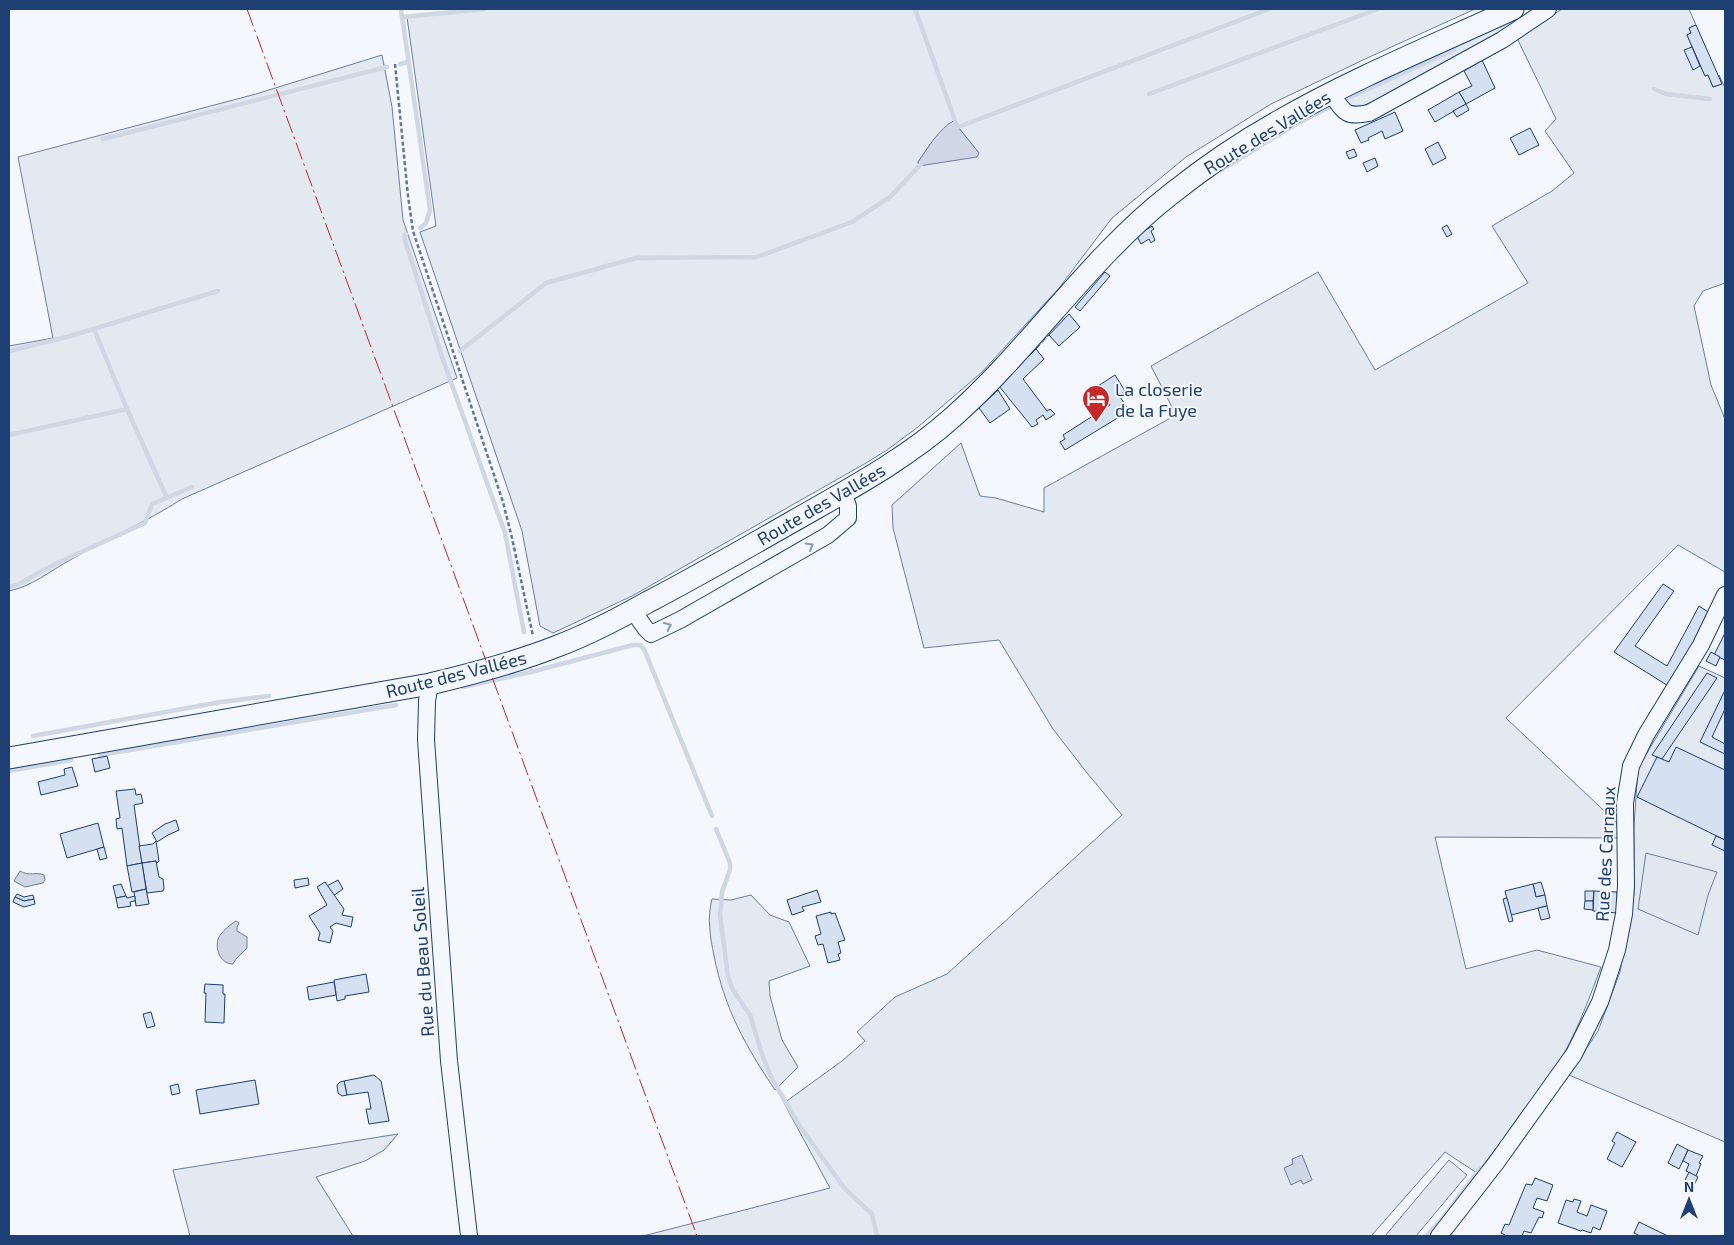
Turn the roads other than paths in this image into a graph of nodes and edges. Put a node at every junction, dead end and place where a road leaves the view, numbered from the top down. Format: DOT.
graph roads {
  1 [pos="1513,9"];
  2 [pos="1548,9"];
  3 [pos="1331,93"];
  4 [pos="843,493"];
  5 [pos="1725,595"];
  6 [pos="633,610"];
  7 [pos="430,684"];
  8 [pos="9,758"];
  9 [pos="1448,1232"];
  10 [pos="468,1236"];
  1 -- 3 [label="main road, Route des Vallées"];
  2 -- 3 [label="street"];
  3 -- 4 [label="main road, Route des Vallées"];
  4 -- 6 [label="main road, Route des Vallées"];
  6 -- 4 [label="street, one-way"];
  5 -- 9 [label="street, Rue des Carnaux"];
  6 -- 7 [label="main road, Route des Vallées"];
  7 -- 8 [label="main road, Route des Vallées"];
  7 -- 10 [label="street, Rue du Beau Soleil"];
}
